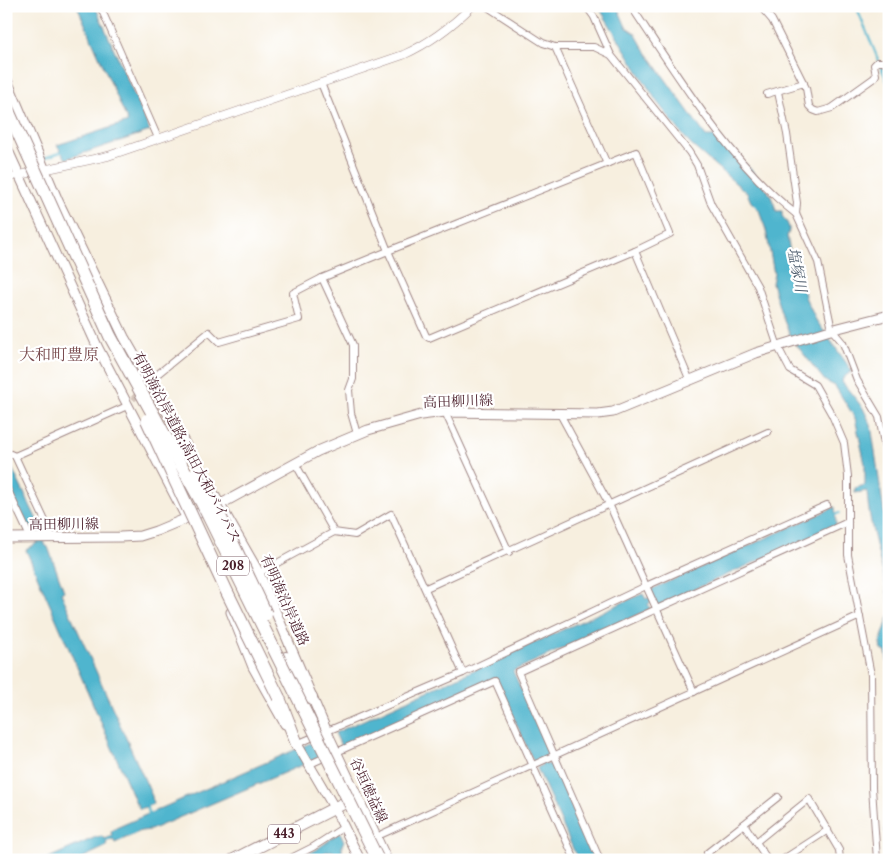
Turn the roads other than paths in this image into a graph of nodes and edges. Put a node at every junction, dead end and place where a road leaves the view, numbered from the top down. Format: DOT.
graph roads {
  1 [pos="100,6"];
  2 [pos="472,6"];
  3 [pos="486,6"];
  4 [pos="586,6"];
  5 [pos="631,6"];
  6 [pos="760,6"];
  7 [pos="555,47"];
  8 [pos="612,55"];
  9 [pos="889,62"];
  10 [pos="7,80"];
  11 [pos="321,83"];
  12 [pos="804,83"];
  13 [pos="778,92"];
  14 [pos="766,94"];
  15 [pos="6,106"];
  16 [pos="158,138"];
  17 [pos="6,146"];
  18 [pos="607,164"];
  19 [pos="45,172"];
  20 [pos="20,176"];
  21 [pos="6,179"];
  22 [pos="796,214"];
  23 [pos="388,250"];
  24 [pos="635,251"];
  25 [pos="322,278"];
  26 [pos="889,315"];
  27 [pos="829,331"];
  28 [pos="110,336"];
  29 [pos="781,346"];
  30 [pos="690,381"];
  31 [pos="148,382"];
  32 [pos="128,406"];
  33 [pos="445,412"];
  34 [pos="560,414"];
  35 [pos="768,432"];
  36 [pos="357,434"];
  37 [pos="6,452"];
  38 [pos="15,456"];
  39 [pos="295,462"];
  40 [pos="889,470"];
  41 [pos="6,486"];
  42 [pos="221,504"];
  43 [pos="609,504"];
  44 [pos="827,505"];
  45 [pos="186,519"];
  46 [pos="848,522"];
  47 [pos="334,532"];
  48 [pos="6,538"];
  49 [pos="41,538"];
  50 [pos="509,552"];
  51 [pos="259,573"];
  52 [pos="646,586"];
  53 [pos="426,588"];
  54 [pos="657,610"];
  55 [pos="860,616"];
  56 [pos="463,673"];
  57 [pos="694,692"];
  58 [pos="311,697"];
  59 [pos="327,732"];
  60 [pos="298,744"];
  61 [pos="336,752"];
  62 [pos="555,755"];
  63 [pos="310,764"];
  64 [pos="533,765"];
  65 [pos="778,797"];
  66 [pos="352,798"];
  67 [pos="335,809"];
  68 [pos="744,824"];
  69 [pos="344,827"];
  70 [pos="828,830"];
  71 [pos="382,834"];
  72 [pos="756,842"];
  73 [pos="289,859"];
  74 [pos="233,860"];
  75 [pos="360,860"];
  76 [pos="378,860"];
  77 [pos="387,860"];
  78 [pos="575,860"];
  79 [pos="600,860"];
  80 [pos="712,860"];
  81 [pos="768,860"];
  82 [pos="782,860"];
  83 [pos="840,860"];
  84 [pos="876,860"];
  1 -- 16 [label="street"];
  2 -- 11 [label="street"];
  3 -- 7 [label="street"];
  4 -- 8 [label="street"];
  5 -- 22 [label="street"];
  6 -- 12 [label="street"];
  7 -- 8 [label="street"];
  7 -- 18 [label="street"];
  8 -- 29 [label="street"];
  9 -- 12 [label="street"];
  10 -- 19 [label="main road"];
  11 -- 16 [label="street"];
  11 -- 23 [label="street"];
  12 -- 13 [label="street"];
  13 -- 14 [label="street"];
  13 -- 22 [label="street"];
  15 -- 28 [label="highway, 有明海沿岸道路;高田大和バイパス / 208, bridge"];
  16 -- 19 [label="street"];
  17 -- 20 [label="main road"];
  18 -- 23 [label="street"];
  18 -- 24 [label="street"];
  19 -- 20 [label="street"];
  19 -- 31 [label="main road, 有明海沿岸道路"];
  20 -- 21 [label="street"];
  20 -- 32 [label="main road"];
  22 -- 27 [label="street"];
  23 -- 24 [label="street"];
  23 -- 25 [label="street"];
  24 -- 30 [label="street"];
  25 -- 31 [label="street"];
  25 -- 36 [label="street"];
  26 -- 27 [label="main road, 高田柳川線"];
  27 -- 29 [label="main road, 高田柳川線"];
  27 -- 40 [label="street"];
  28 -- 58 [label="highway, bridge"];
  28 -- 60 [label="highway, bridge"];
  28 -- 66 [label="highway, 有明海沿岸道路;高田大和バイパス / 208, bridge"];
  29 -- 30 [label="main road, 高田柳川線"];
  29 -- 46 [label="street"];
  30 -- 34 [label="main road, 高田柳川線"];
  31 -- 42 [label="main road, 有明海沿岸道路"];
  32 -- 38 [label="street"];
  32 -- 45 [label="main road"];
  33 -- 34 [label="main road, 高田柳川線"];
  33 -- 36 [label="main road, 高田柳川線"];
  33 -- 50 [label="street"];
  34 -- 43 [label="street"];
  35 -- 43 [label="street"];
  36 -- 39 [label="main road, 高田柳川線"];
  37 -- 38 [label="street"];
  38 -- 49 [label="street"];
  39 -- 42 [label="main road, 高田柳川線"];
  39 -- 47 [label="street"];
  41 -- 49 [label="street"];
  42 -- 45 [label="main road, 高田柳川線"];
  42 -- 51 [label="main road, 有明海沿岸道路"];
  43 -- 50 [label="street"];
  43 -- 52 [label="street"];
  44 -- 52 [label="street"];
  45 -- 49 [label="main road, 高田柳川線"];
  45 -- 60 [label="main road"];
  46 -- 54 [label="street"];
  46 -- 55 [label="street"];
  47 -- 51 [label="street"];
  47 -- 53 [label="street"];
  48 -- 49 [label="main road, 高田柳川線"];
  50 -- 53 [label="street"];
  51 -- 58 [label="main road, 有明海沿岸道路"];
  52 -- 54 [label="street"];
  52 -- 56 [label="street"];
  53 -- 56 [label="street"];
  54 -- 57 [label="street"];
  54 -- 62 [label="street"];
  55 -- 57 [label="street"];
  55 -- 84 [label="street"];
  56 -- 59 [label="street"];
  57 -- 62 [label="street"];
  58 -- 59 [label="main road, 有明海沿岸道路"];
  59 -- 60 [label="street"];
  59 -- 61 [label="main road, 谷垣徳益線"];
  60 -- 63 [label="main road"];
  61 -- 63 [label="street"];
  61 -- 64 [label="street"];
  61 -- 66 [label="main road, 谷垣徳益線"];
  62 -- 64 [label="street"];
  62 -- 79 [label="street"];
  63 -- 67 [label="main road"];
  64 -- 71 [label="street"];
  64 -- 78 [label="street"];
  65 -- 68 [label="street"];
  66 -- 67 [label="highway, 443"];
  66 -- 76 [label="highway, 208, bridge"];
  66 -- 77 [label="main road, 谷垣徳益線"];
  67 -- 69 [label="main road"];
  67 -- 74 [label="highway, 443"];
  68 -- 72 [label="street"];
  68 -- 80 [label="street"];
  69 -- 73 [label="street"];
  69 -- 75 [label="main road"];
  70 -- 72 [label="street"];
  70 -- 82 [label="street"];
  70 -- 83 [label="street"];
  72 -- 81 [label="street"];
}
